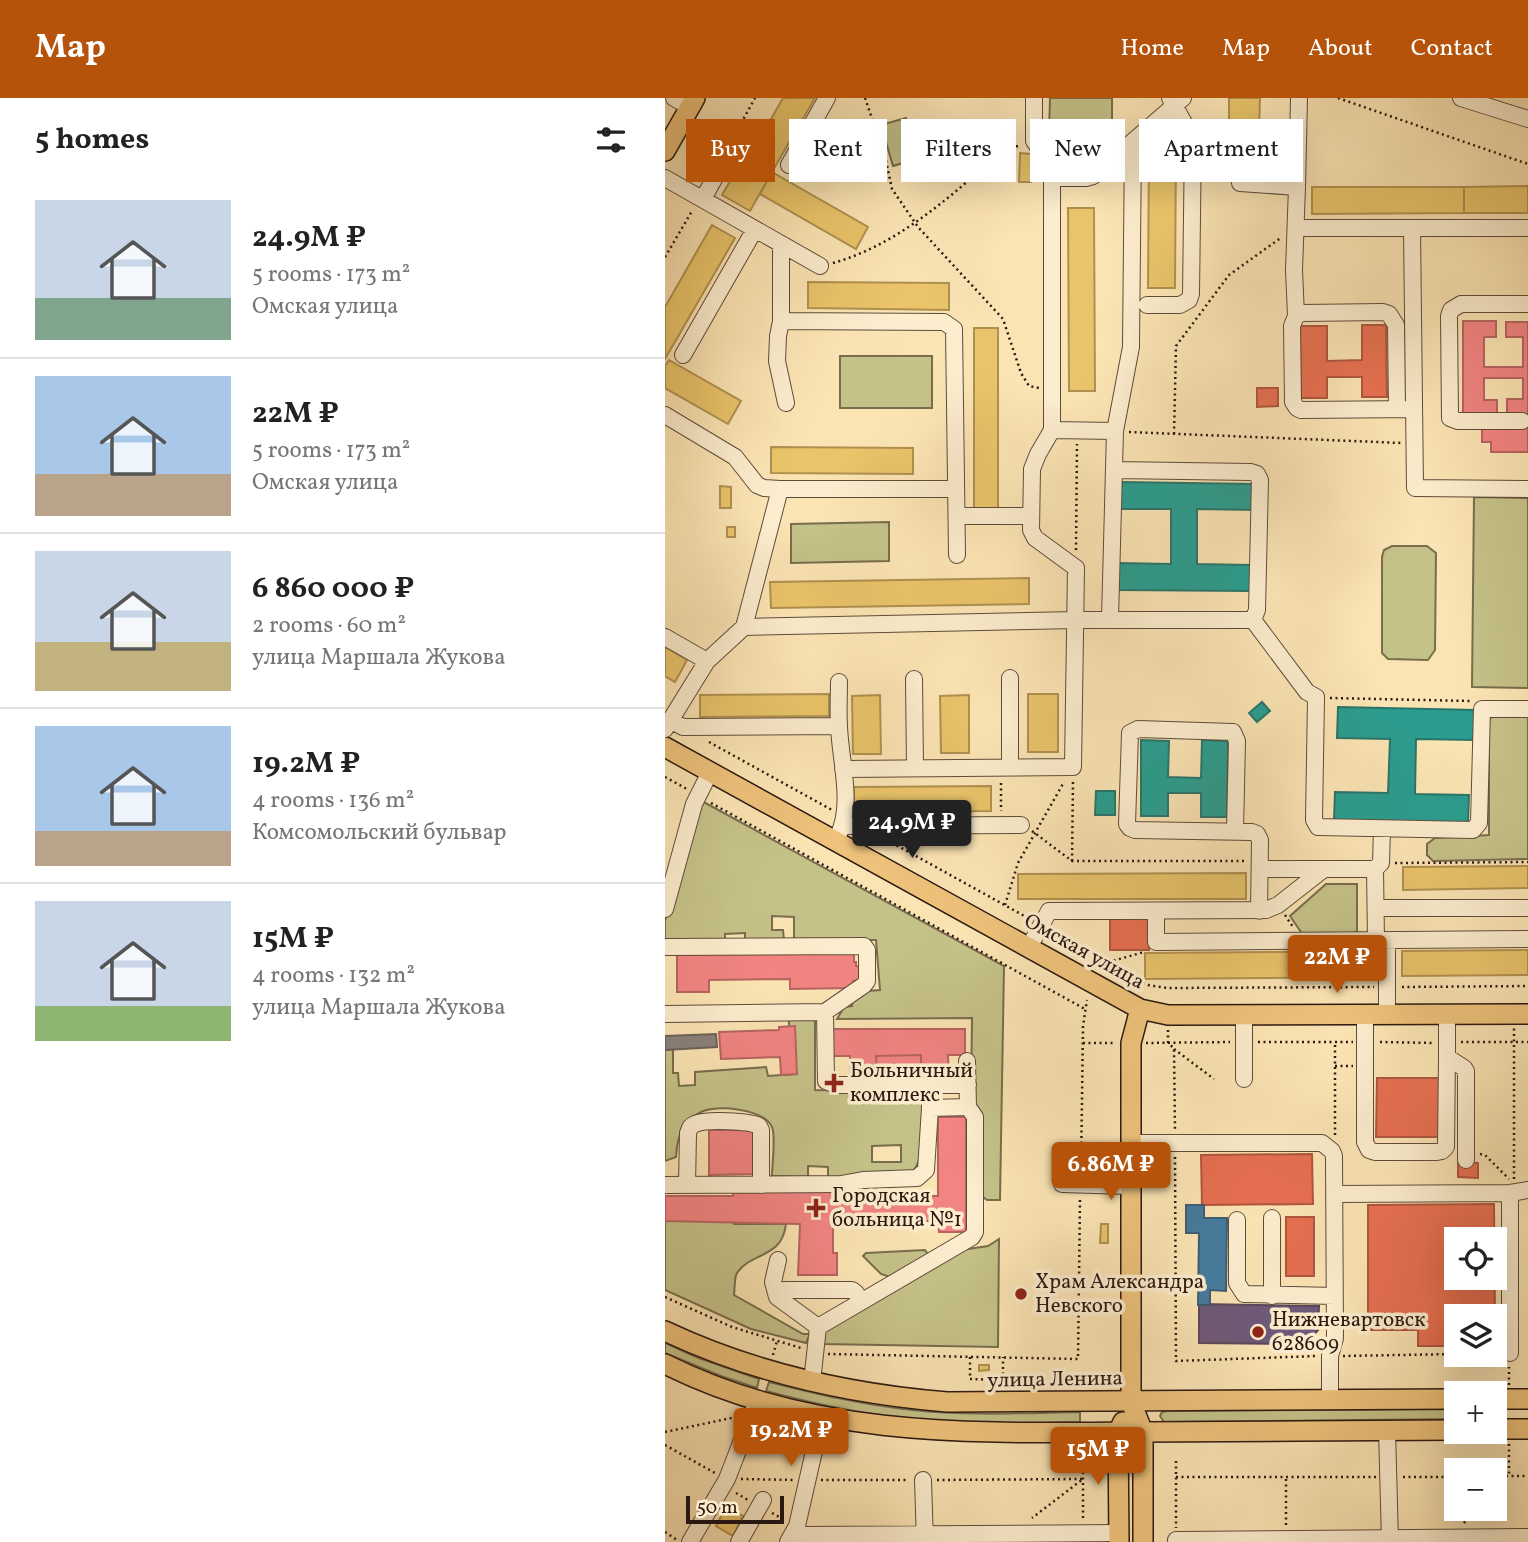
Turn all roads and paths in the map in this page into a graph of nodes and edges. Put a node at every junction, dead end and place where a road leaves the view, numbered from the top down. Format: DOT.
graph roads {
  1 [pos="827,98"];
  2 [pos="865,98"];
  3 [pos="1034,98"];
  4 [pos="1299,98"];
  5 [pos="1338,98"];
  6 [pos="1461,98"];
  7 [pos="686,101"];
  8 [pos="1176,101"];
  9 [pos="815,119"];
  10 [pos="1034,119"];
  11 [pos="1160,119"];
  12 [pos="1183,119"];
  13 [pos="1528,119"];
  14 [pos="1139,137"];
  15 [pos="1133,142"];
  16 [pos="1030,145"];
  17 [pos="1125,149"];
  18 [pos="665,151"];
  19 [pos="1528,164"];
  20 [pos="665,178"];
  21 [pos="712,182"];
  22 [pos="1052,182"];
  23 [pos="1192,182"];
  24 [pos="1240,182"];
  25 [pos="1297,187"];
  26 [pos="702,199"];
  27 [pos="915,223"];
  28 [pos="1297,228"];
  29 [pos="1528,228"];
  30 [pos="755,229"];
  31 [pos="1412,229"];
  32 [pos="781,244"];
  33 [pos="820,266"];
  34 [pos="1528,304"];
  35 [pos="1147,305"];
  36 [pos="1296,316"];
  37 [pos="781,321"];
  38 [pos="683,355"];
  39 [pos="1052,392"];
  40 [pos="786,403"];
  41 [pos="1397,409"];
  42 [pos="1414,409"];
  43 [pos="665,415"];
  44 [pos="1522,421"];
  45 [pos="1052,430"];
  46 [pos="1077,430"];
  47 [pos="1115,431"];
  48 [pos="1174,434"];
  49 [pos="1415,443"];
  50 [pos="1114,470"];
  51 [pos="780,489"];
  52 [pos="956,489"];
  53 [pos="1528,489"];
  54 [pos="957,516"];
  55 [pos="1031,516"];
  56 [pos="957,555"];
  57 [pos="1076,568"];
  58 [pos="1110,619"];
  59 [pos="1075,620"];
  60 [pos="1253,620"];
  61 [pos="744,626"];
  62 [pos="665,637"];
  63 [pos="707,661"];
  64 [pos="1010,678"];
  65 [pos="914,680"];
  66 [pos="839,682"];
  67 [pos="1316,697"];
  68 [pos="1482,709"];
  69 [pos="1528,709"];
  70 [pos="667,725"];
  71 [pos="839,726"];
  72 [pos="665,747"];
  73 [pos="915,767"];
  74 [pos="1005,767"];
  75 [pos="1073,767"];
  76 [pos="843,769"];
  77 [pos="709,772"];
  78 [pos="665,777"];
  79 [pos="697,795"];
  80 [pos="1001,825"];
  81 [pos="1028,829"];
  82 [pos="1382,830"];
  83 [pos="1235,831"];
  84 [pos="839,833"];
  85 [pos="1072,861"];
  86 [pos="1528,862"];
  87 [pos="1260,865"];
  88 [pos="1378,866"];
  89 [pos="1324,869"];
  90 [pos="1005,905"];
  91 [pos="1278,905"];
  92 [pos="1376,908"];
  93 [pos="1528,908"];
  94 [pos="665,909"];
  95 [pos="1156,911"];
  96 [pos="1259,911"];
  97 [pos="1528,939"];
  98 [pos="1303,941"];
  99 [pos="1382,941"];
  100 [pos="1156,942"];
  101 [pos="665,947"];
  102 [pos="1029,947"];
  103 [pos="1096,985"];
  104 [pos="1514,986"];
  105 [pos="1514,994"];
  106 [pos="1086,1009"];
  107 [pos="1140,1009"];
  108 [pos="825,1012"];
  109 [pos="665,1014"];
  110 [pos="1168,1015"];
  111 [pos="1244,1015"];
  112 [pos="1387,1015"];
  113 [pos="1365,1016"];
  114 [pos="1447,1016"];
  115 [pos="1521,1020"];
  116 [pos="1168,1042"];
  117 [pos="1244,1042"];
  118 [pos="1335,1042"];
  119 [pos="1365,1042"];
  120 [pos="1515,1042"];
  121 [pos="1528,1042"];
  122 [pos="1174,1049"];
  123 [pos="1447,1050"];
  124 [pos="967,1061"];
  125 [pos="1214,1079"];
  126 [pos="1244,1079"];
  127 [pos="930,1086"];
  128 [pos="968,1086"];
  129 [pos="968,1107"];
  130 [pos="930,1108"];
  131 [pos="1335,1142"];
  132 [pos="1131,1143"];
  133 [pos="1175,1143"];
  134 [pos="1466,1155"];
  135 [pos="1062,1184"];
  136 [pos="1081,1184"];
  137 [pos="665,1185"];
  138 [pos="687,1185"];
  139 [pos="761,1185"];
  140 [pos="1131,1186"];
  141 [pos="1528,1190"];
  142 [pos="1510,1193"];
  143 [pos="1335,1194"];
  144 [pos="1272,1218"];
  145 [pos="1237,1220"];
  146 [pos="778,1261"];
  147 [pos="1272,1296"];
  148 [pos="1335,1296"];
  149 [pos="665,1297"];
  150 [pos="777,1297"];
  151 [pos="861,1302"];
  152 [pos="1510,1308"];
  153 [pos="1528,1308"];
  154 [pos="818,1327"];
  155 [pos="665,1331"];
  156 [pos="817,1351"];
  157 [pos="1510,1353"];
  158 [pos="970,1357"];
  159 [pos="1003,1357"];
  160 [pos="1176,1361"];
  161 [pos="665,1364"];
  162 [pos="811,1382"];
  163 [pos="1444,1399"];
  164 [pos="1507,1399"];
  165 [pos="1528,1399"];
  166 [pos="1330,1401"];
  167 [pos="1131,1402"];
  168 [pos="756,1406"];
  169 [pos="823,1416"];
  170 [pos="1507,1429"];
  171 [pos="1528,1429"];
  172 [pos="1388,1430"];
  173 [pos="1444,1430"];
  174 [pos="665,1432"];
  175 [pos="1118,1432"];
  176 [pos="1143,1432"];
  177 [pos="665,1445"];
  178 [pos="1083,1461"];
  179 [pos="1176,1461"];
  180 [pos="1444,1476"];
  181 [pos="1528,1476"];
  182 [pos="1176,1477"];
  183 [pos="1388,1477"];
  184 [pos="1507,1477"];
  185 [pos="1286,1478"];
  186 [pos="727,1479"];
  187 [pos="1083,1479"];
  188 [pos="807,1480"];
  189 [pos="923,1480"];
  190 [pos="763,1500"];
  191 [pos="665,1532"];
  192 [pos="1013,1533"];
  193 [pos="791,1537"];
  194 [pos="1084,1537"];
  195 [pos="1119,1537"];
  196 [pos="1528,1537"];
  197 [pos="924,1538"];
  198 [pos="1286,1539"];
  199 [pos="1176,1540"];
  200 [pos="1389,1540"];
  201 [pos="679,1542"];
  202 [pos="690,1542"];
  203 [pos="739,1542"];
  204 [pos="1143,1542"];
  1 -- 9 [label="street"];
  2 -- 27 [label="path"];
  3 -- 10 [label="street"];
  4 -- 25 [label="street"];
  5 -- 19 [label="path"];
  6 -- 13 [label="street"];
  7 -- 18 [label="main road"];
  8 -- 11 [label="street"];
  8 -- 12 [label="street"];
  14 -- 15 [label="street"];
  15 -- 17 [label="street"];
  15 -- 47 [label="street"];
  16 -- 27 [label="path"];
  20 -- 26 [label="street"];
  21 -- 26 [label="street"];
  22 -- 39 [label="street"];
  23 -- 35 [label="street"];
  24 -- 25 [label="street"];
  25 -- 28 [label="street"];
  26 -- 30 [label="street"];
  27 -- 33 [label="path"];
  27 -- 39 [label="path"];
  28 -- 31 [label="street"];
  28 -- 36 [label="street"];
  28 -- 48 [label="path"];
  29 -- 31 [label="street"];
  30 -- 32 [label="street"];
  30 -- 38 [label="street"];
  31 -- 42 [label="street"];
  32 -- 33 [label="street"];
  32 -- 37 [label="street"];
  34 -- 44 [label="street"];
  36 -- 41 [label="street"];
  36 -- 41 [label="street"];
  37 -- 40 [label="street"];
  37 -- 52 [label="street"];
  39 -- 45 [label="street"];
  41 -- 42 [label="street"];
  42 -- 49 [label="street"];
  43 -- 51 [label="street"];
  45 -- 46 [label="street"];
  45 -- 55 [label="street"];
  46 -- 47 [label="street"];
  46 -- 57 [label="path"];
  47 -- 48 [label="path"];
  47 -- 50 [label="street"];
  48 -- 49 [label="path"];
  49 -- 53 [label="street"];
  50 -- 58 [label="street"];
  50 -- 60 [label="street"];
  51 -- 52 [label="street"];
  51 -- 61 [label="street"];
  52 -- 54 [label="street"];
  54 -- 55 [label="street"];
  54 -- 56 [label="street"];
  55 -- 57 [label="street"];
  57 -- 59 [label="street"];
  58 -- 59 [label="street"];
  58 -- 60 [label="street"];
  59 -- 61 [label="street"];
  59 -- 75 [label="street"];
  60 -- 67 [label="street"];
  61 -- 63 [label="street"];
  62 -- 63 [label="street"];
  63 -- 70 [label="street"];
  64 -- 74 [label="street"];
  65 -- 73 [label="street"];
  66 -- 71 [label="street"];
  67 -- 68 [label="path"];
  67 -- 82 [label="street"];
  68 -- 69 [label="street"];
  68 -- 82 [label="street"];
  70 -- 71 [label="street"];
  71 -- 76 [label="street"];
  72 -- 77 [label="main road, Омская улица"];
  73 -- 74 [label="street"];
  73 -- 76 [label="street"];
  74 -- 75 [label="street"];
  74 -- 80 [label="path"];
  75 -- 81 [label="path"];
  75 -- 85 [label="path"];
  76 -- 84 [label="street"];
  77 -- 79 [label="street"];
  77 -- 84 [label="main road, Омская улица"];
  78 -- 79 [label="path"];
  79 -- 94 [label="street"];
  79 -- 106 [label="path"];
  80 -- 81 [label="street"];
  80 -- 84 [label="street"];
  81 -- 85 [label="path"];
  81 -- 90 [label="path"];
  82 -- 88 [label="street"];
  83 -- 83 [label="street"];
  83 -- 87 [label="street"];
  84 -- 102 [label="main road, Омская улица"];
  85 -- 87 [label="path"];
  86 -- 88 [label="path"];
  87 -- 89 [label="street"];
  87 -- 96 [label="street"];
  88 -- 89 [label="street"];
  88 -- 92 [label="street"];
  89 -- 91 [label="street"];
  91 -- 96 [label="street"];
  91 -- 98 [label="path"];
  92 -- 93 [label="street"];
  92 -- 99 [label="street"];
  95 -- 96 [label="street"];
  95 -- 100 [label="street"];
  95 -- 102 [label="street"];
  97 -- 99 [label="street"];
  98 -- 99 [label="street"];
  98 -- 100 [label="street"];
  99 -- 112 [label="street"];
  100 -- 103 [label="path"];
  101 -- 108 [label="street"];
  102 -- 103 [label="main road, Омская улица"];
  103 -- 106 [label="path"];
  103 -- 107 [label="main road, Омская улица"];
  104 -- 105 [label="path"];
  106 -- 136 [label="path"];
  107 -- 110 [label="main road, Омская улица"];
  107 -- 132 [label="main road"];
  108 -- 109 [label="street"];
  108 -- 127 [label="street"];
  110 -- 111 [label="main road, Омская улица"];
  110 -- 116 [label="path"];
  111 -- 113 [label="main road, Омская улица"];
  111 -- 117 [label="street"];
  112 -- 113 [label="main road, Омская улица"];
  112 -- 114 [label="main road, Омская улица"];
  113 -- 119 [label="street"];
  114 -- 115 [label="main road, Омская улица"];
  114 -- 123 [label="street"];
  115 -- 120 [label="path"];
  116 -- 117 [label="path"];
  116 -- 122 [label="path"];
  117 -- 118 [label="path"];
  117 -- 126 [label="street"];
  118 -- 119 [label="path"];
  118 -- 131 [label="path"];
  119 -- 123 [label="path"];
  119 -- 123 [label="street"];
  120 -- 121 [label="path"];
  120 -- 123 [label="path"];
  120 -- 134 [label="path"];
  122 -- 125 [label="path"];
  122 -- 133 [label="path"];
  123 -- 134 [label="street"];
  124 -- 128 [label="street"];
  127 -- 128 [label="street"];
  127 -- 130 [label="street"];
  128 -- 129 [label="street"];
  129 -- 130 [label="street"];
  129 -- 151 [label="street"];
  130 -- 139 [label="street"];
  132 -- 133 [label="street"];
  132 -- 140 [label="main road"];
  133 -- 143 [label="street"];
  133 -- 160 [label="path"];
  135 -- 136 [label="street"];
  136 -- 140 [label="street"];
  136 -- 159 [label="path"];
  137 -- 138 [label="street"];
  138 -- 139 [label="street"];
  138 -- 139 [label="street"];
  140 -- 167 [label="main road"];
  141 -- 142 [label="street"];
  142 -- 143 [label="street"];
  142 -- 152 [label="street"];
  143 -- 148 [label="street"];
  144 -- 147 [label="street"];
  145 -- 147 [label="street"];
  146 -- 150 [label="street"];
  147 -- 148 [label="street"];
  148 -- 166 [label="street"];
  149 -- 156 [label="path"];
  150 -- 151 [label="street"];
  150 -- 154 [label="street"];
  151 -- 154 [label="street"];
  152 -- 153 [label="street"];
  152 -- 157 [label="street"];
  154 -- 156 [label="street"];
  155 -- 162 [label="main road, улица Ленина"];
  156 -- 158 [label="path"];
  156 -- 162 [label="street"];
  158 -- 159 [label="path"];
  158 -- 159 [label="path"];
  161 -- 168 [label="main road"];
  162 -- 167 [label="main road, улица Ленина"];
  163 -- 166 [label="main road, улица Ленина"];
  164 -- 165 [label="main road"];
  166 -- 167 [label="main road, улица Ленина"];
  167 -- 175 [label="main road"];
  167 -- 176 [label="main road"];
  168 -- 169 [label="main road"];
  168 -- 174 [label="path"];
  168 -- 186 [label="street"];
  169 -- 175 [label="main road"];
  169 -- 188 [label="street"];
  170 -- 171 [label="main road"];
  172 -- 173 [label="main road"];
  172 -- 176 [label="main road"];
  172 -- 183 [label="street"];
  175 -- 176 [label="main road"];
  175 -- 195 [label="main road"];
  176 -- 204 [label="main road"];
  177 -- 186 [label="path"];
  178 -- 187 [label="path"];
  179 -- 182 [label="path"];
  180 -- 183 [label="path"];
  181 -- 184 [label="path"];
  182 -- 185 [label="path"];
  182 -- 199 [label="path"];
  183 -- 185 [label="path"];
  183 -- 200 [label="street"];
  185 -- 198 [label="path"];
  186 -- 188 [label="path"];
  186 -- 202 [label="street"];
  187 -- 189 [label="path"];
  187 -- 192 [label="path"];
  187 -- 194 [label="path"];
  188 -- 189 [label="path"];
  188 -- 193 [label="street"];
  189 -- 197 [label="street"];
  190 -- 203 [label="street"];
  191 -- 201 [label="path"];
  192 -- 194 [label="street"];
  192 -- 197 [label="street"];
  193 -- 197 [label="street"];
  194 -- 195 [label="street"];
  196 -- 200 [label="street"];
  198 -- 199 [label="street"];
  198 -- 200 [label="street"];
}
